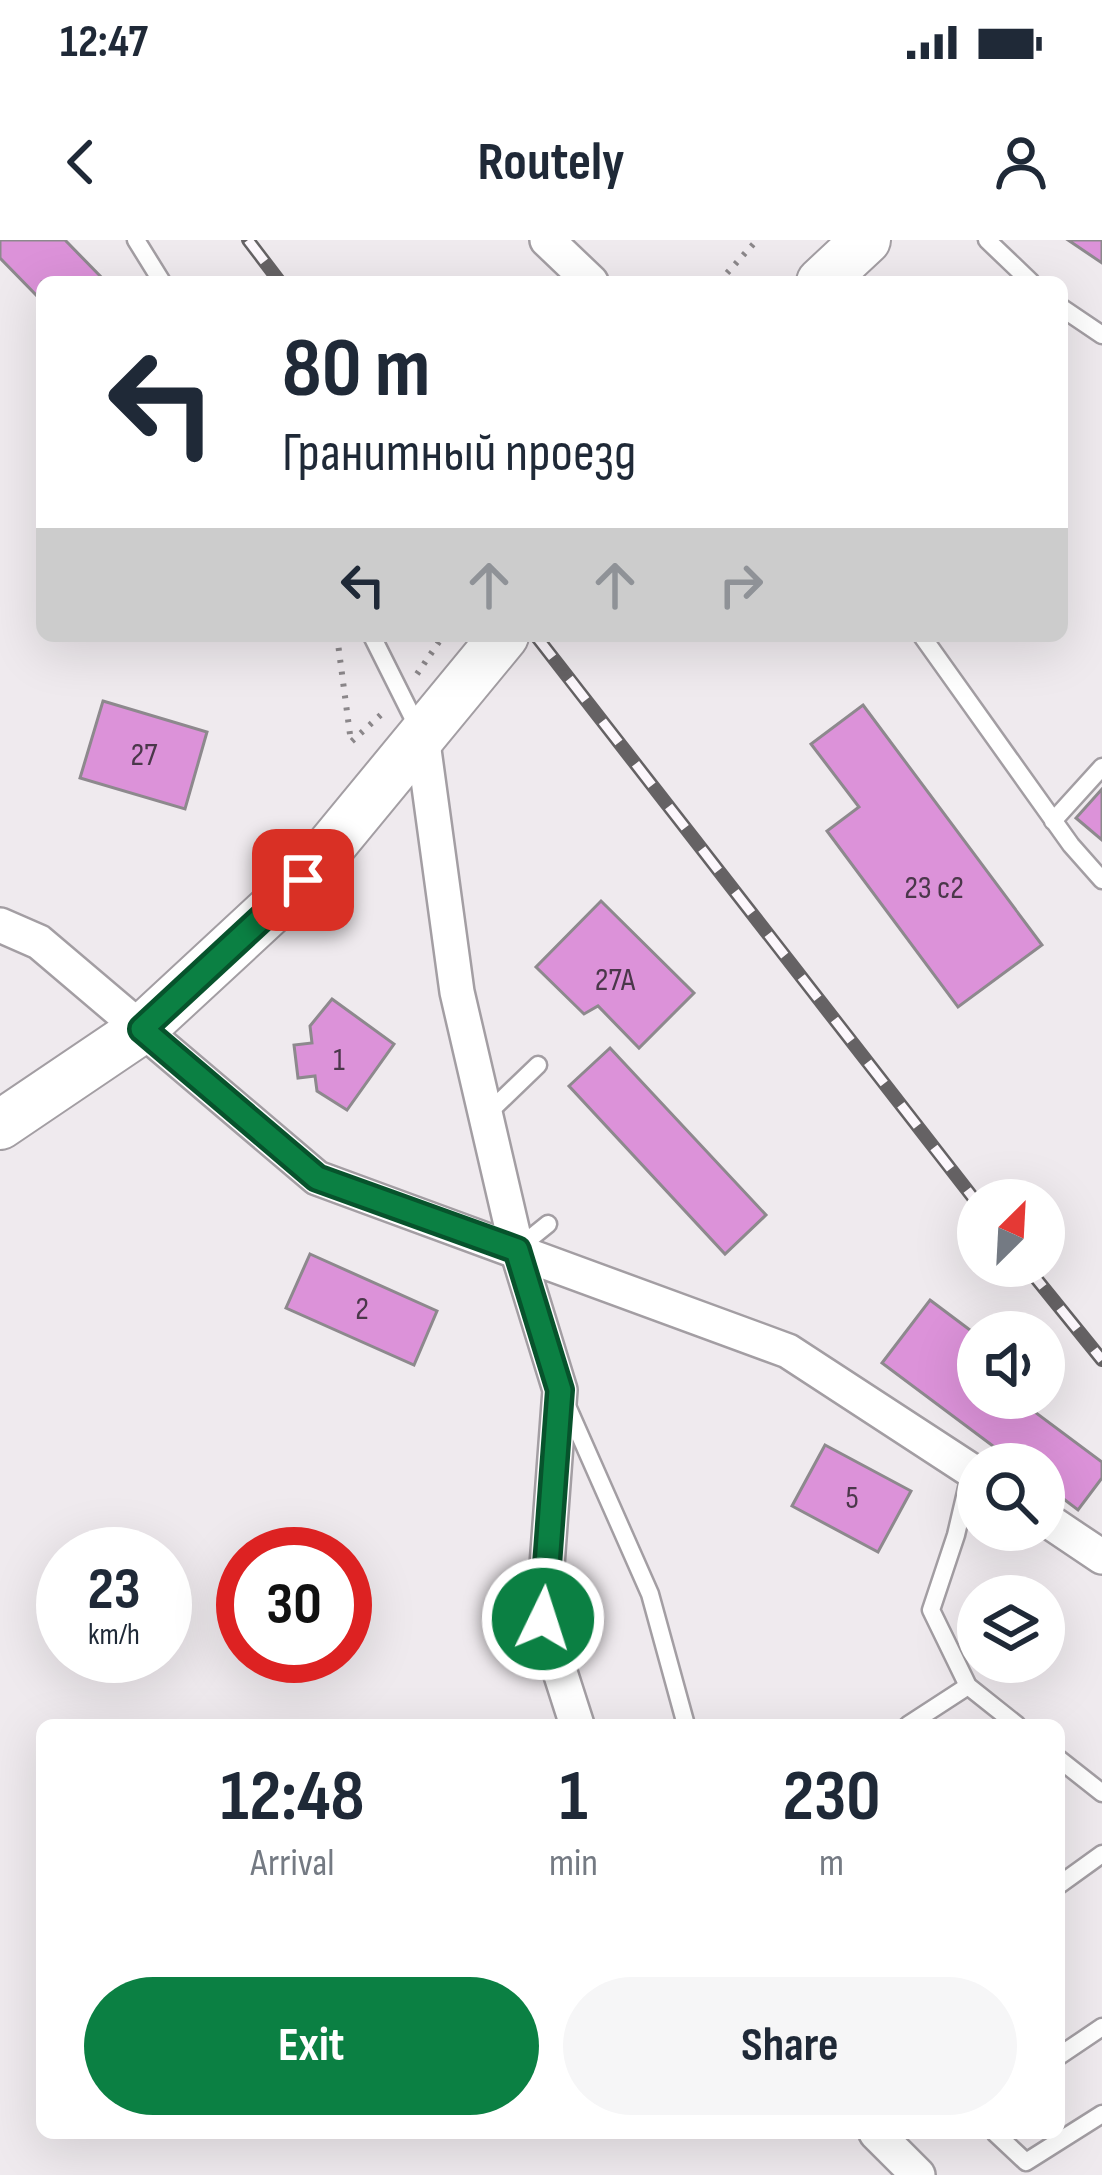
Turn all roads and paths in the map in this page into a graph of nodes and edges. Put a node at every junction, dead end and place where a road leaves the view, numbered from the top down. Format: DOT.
graph roads {
  1 [pos="136,240"];
  2 [pos="548,240"];
  3 [pos="758,240"];
  4 [pos="866,240"];
  5 [pos="987,240"];
  6 [pos="158,276"];
  7 [pos="585,276"];
  8 [pos="725,276"];
  9 [pos="827,276"];
  10 [pos="1025,276"];
  11 [pos="1068,312"];
  12 [pos="1102,335"];
  13 [pos="375,642"];
  14 [pos="499,642"];
  15 [pos="926,642"];
  16 [pos="422,735"];
  17 [pos="1102,767"];
  18 [pos="1053,821"];
  19 [pos="1102,880"];
  20 [pos="0,925"];
  21 [pos="142,1029"];
  22 [pos="538,1064"];
  23 [pos="486,1116"];
  24 [pos="0,1125"];
  25 [pos="548,1223"];
  26 [pos="517,1250"];
  27 [pos="560,1390"];
  28 [pos="957,1461"];
  29 [pos="957,1532"];
  30 [pos="1065,1532"];
  31 [pos="1102,1557"];
  32 [pos="968,1686"];
  33 [pos="575,1719"];
  34 [pos="684,1719"];
  35 [pos="917,1719"];
  36 [pos="1009,1719"];
  37 [pos="1065,1764"];
  38 [pos="1102,1792"];
  39 [pos="1102,1854"];
  40 [pos="1065,1881"];
  41 [pos="1102,2027"];
  42 [pos="1065,2052"];
  43 [pos="1102,2114"];
  44 [pos="1065,2137"];
  45 [pos="882,2139"];
  46 [pos="1001,2139"];
  47 [pos="1062,2139"];
  48 [pos="918,2175"];
  1 -- 6 [label="lane"];
  2 -- 7 [label="street"];
  3 -- 8 [label="path"];
  4 -- 9 [label="main road"];
  5 -- 10 [label="lane"];
  11 -- 12 [label="lane"];
  13 -- 16 [label="lane"];
  14 -- 16 [label="main road"];
  15 -- 18 [label="lane"];
  16 -- 21 [label="main road"];
  16 -- 23 [label="street"];
  17 -- 18 [label="lane"];
  18 -- 19 [label="lane"];
  20 -- 21 [label="street"];
  21 -- 24 [label="main road"];
  21 -- 26 [label="street"];
  22 -- 23 [label="lane"];
  23 -- 26 [label="street"];
  25 -- 26 [label="lane"];
  26 -- 27 [label="street"];
  26 -- 28 [label="street"];
  27 -- 33 [label="street"];
  27 -- 34 [label="lane"];
  29 -- 32 [label="lane"];
  30 -- 31 [label="street"];
  32 -- 35 [label="lane"];
  32 -- 36 [label="lane"];
  37 -- 38 [label="lane"];
  39 -- 40 [label="lane"];
  41 -- 42 [label="lane"];
  43 -- 44 [label="lane"];
  45 -- 48 [label="street"];
  46 -- 47 [label="lane"];
}
